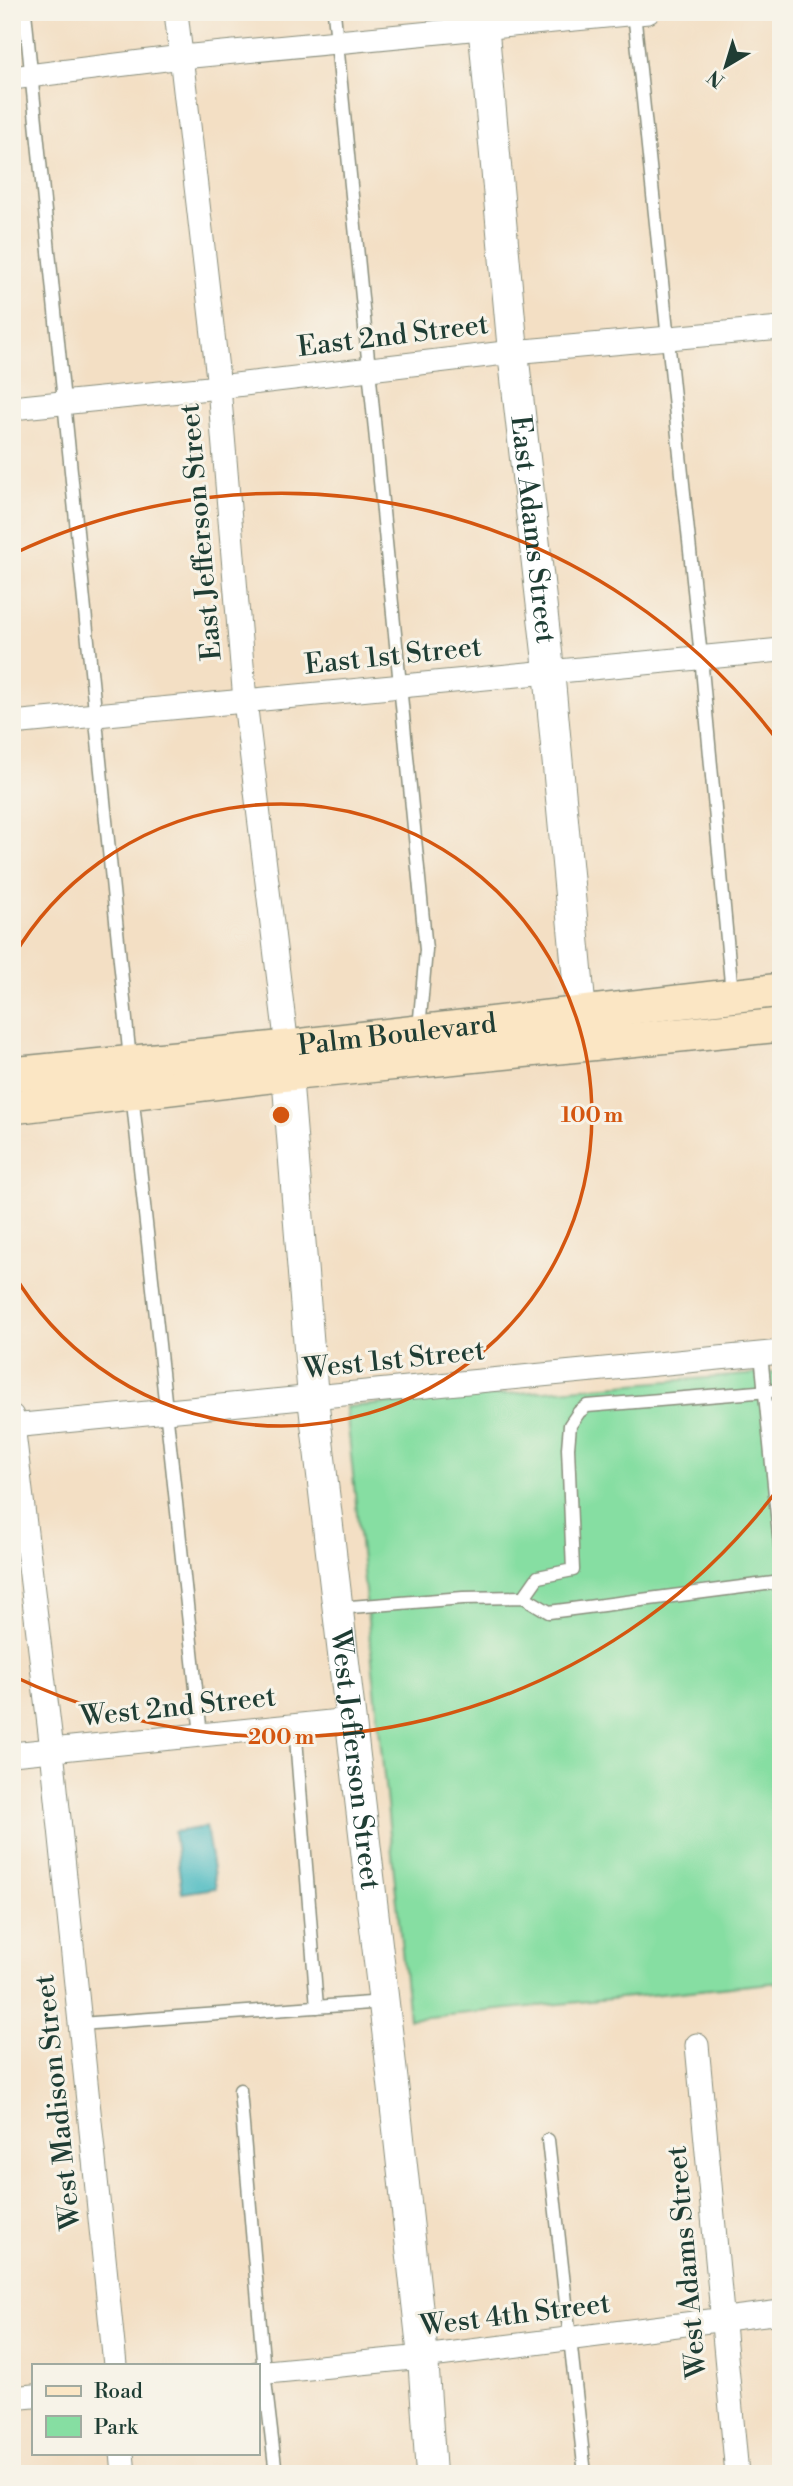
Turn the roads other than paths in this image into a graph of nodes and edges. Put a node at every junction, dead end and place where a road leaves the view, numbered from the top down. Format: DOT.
graph roads {
  1 [pos="26,12"];
  2 [pos="176,12"];
  3 [pos="334,12"];
  4 [pos="639,13"];
  5 [pos="483,20"];
  6 [pos="337,41"];
  7 [pos="181,57"];
  8 [pos="22,77"];
  9 [pos="781,328"];
  10 [pos="669,338"];
  11 [pos="513,352"];
  12 [pos="369,369"];
  13 [pos="219,387"];
  14 [pos="65,402"];
  15 [pos="12,408"];
  16 [pos="781,650"];
  17 [pos="701,657"];
  18 [pos="549,670"];
  19 [pos="401,685"];
  20 [pos="245,701"];
  21 [pos="96,715"];
  22 [pos="12,723"];
  23 [pos="781,990"];
  24 [pos="732,996"];
  25 [pos="581,1013"];
  26 [pos="781,1025"];
  27 [pos="738,1030"];
  28 [pos="419,1032"];
  29 [pos="581,1046"];
  30 [pos="287,1060"];
  31 [pos="12,1074"];
  32 [pos="131,1078"];
  33 [pos="12,1107"];
  34 [pos="771,1353"];
  35 [pos="781,1390"];
  36 [pos="765,1392"];
  37 [pos="313,1398"];
  38 [pos="167,1412"];
  39 [pos="12,1416"];
  40 [pos="13,1426"];
  41 [pos="781,1555"];
  42 [pos="781,1582"];
  43 [pos="524,1597"];
  44 [pos="338,1608"];
  45 [pos="350,1720"];
  46 [pos="295,1726"];
  47 [pos="201,1735"];
  48 [pos="52,1750"];
  49 [pos="12,1754"];
  50 [pos="384,2002"];
  51 [pos="317,2007"];
  52 [pos="80,2024"];
  53 [pos="697,2045"];
  54 [pos="240,2090"];
  55 [pos="548,2140"];
  56 [pos="781,2312"];
  57 [pos="722,2319"];
  58 [pos="571,2338"];
  59 [pos="423,2357"];
  60 [pos="115,2364"];
  61 [pos="261,2373"];
  62 [pos="32,2396"];
  63 [pos="12,2398"];
  64 [pos="122,2454"];
  65 [pos="124,2474"];
  66 [pos="276,2474"];
  67 [pos="431,2474"];
  68 [pos="584,2474"];
  69 [pos="737,2474"];
  1 -- 8 [label="lane"];
  2 -- 7 [label="street, East Jefferson Street"];
  3 -- 6 [label="lane"];
  4 -- 5 [label="street"];
  4 -- 10 [label="lane"];
  5 -- 6 [label="street"];
  5 -- 11 [label="street, East Adams Street"];
  6 -- 7 [label="street"];
  6 -- 12 [label="lane"];
  7 -- 8 [label="street"];
  7 -- 13 [label="street, East Jefferson Street"];
  8 -- 14 [label="lane"];
  9 -- 10 [label="street, East 2nd Street"];
  10 -- 11 [label="street, East 2nd Street"];
  10 -- 17 [label="lane"];
  11 -- 12 [label="street, East 2nd Street"];
  11 -- 18 [label="street, East Adams Street"];
  12 -- 13 [label="street, East 2nd Street"];
  12 -- 19 [label="lane"];
  13 -- 14 [label="street, East 2nd Street"];
  13 -- 20 [label="street, East Jefferson Street"];
  14 -- 15 [label="street, East 2nd Street"];
  14 -- 21 [label="lane"];
  16 -- 17 [label="street, East 1st Street"];
  17 -- 18 [label="street, East 1st Street"];
  17 -- 24 [label="lane"];
  18 -- 19 [label="street, East 1st Street"];
  18 -- 25 [label="street, East Adams Street"];
  19 -- 20 [label="street, East 1st Street"];
  19 -- 28 [label="lane"];
  20 -- 21 [label="street, East 1st Street"];
  20 -- 30 [label="street, East Jefferson Street"];
  21 -- 22 [label="street, East 1st Street"];
  21 -- 32 [label="lane"];
  23 -- 24 [label="main road, Palm Boulevard"];
  24 -- 25 [label="main road, Palm Boulevard"];
  24 -- 27 [label="main road"];
  25 -- 28 [label="main road, Palm Boulevard"];
  25 -- 29 [label="street, East Adams Street"];
  26 -- 27 [label="main road, Palm Boulevard"];
  27 -- 29 [label="main road, Palm Boulevard"];
  28 -- 30 [label="main road, Palm Boulevard"];
  29 -- 30 [label="main road, Palm Boulevard"];
  30 -- 32 [label="main road, Palm Boulevard"];
  30 -- 37 [label="street, West Jefferson Street"];
  31 -- 32 [label="main road, Palm Boulevard"];
  32 -- 33 [label="main road, Palm Boulevard"];
  32 -- 38 [label="lane"];
  34 -- 36 [label="lane"];
  34 -- 37 [label="street, West 1st Street"];
  35 -- 36 [label="lane"];
  36 -- 41 [label="lane"];
  36 -- 43 [label="lane"];
  37 -- 38 [label="street, West 1st Street"];
  37 -- 44 [label="street, West Jefferson Street"];
  38 -- 40 [label="street, West 1st Street"];
  38 -- 47 [label="lane"];
  39 -- 40 [label="street, West Madison Street"];
  40 -- 48 [label="street, West Madison Street"];
  42 -- 43 [label="lane"];
  43 -- 44 [label="lane"];
  44 -- 45 [label="street, West Jefferson Street"];
  45 -- 46 [label="street, West 2nd Street"];
  45 -- 50 [label="street, West Jefferson Street"];
  46 -- 47 [label="street, West 2nd Street"];
  46 -- 51 [label="lane"];
  47 -- 48 [label="street, West 2nd Street"];
  48 -- 49 [label="street, West 2nd Street"];
  48 -- 52 [label="street, West Madison Street"];
  50 -- 51 [label="lane"];
  50 -- 59 [label="street, West Jefferson Street"];
  51 -- 52 [label="lane"];
  52 -- 60 [label="street, West Madison Street"];
  53 -- 57 [label="street, West Adams Street"];
  54 -- 61 [label="lane"];
  55 -- 58 [label="lane"];
  56 -- 57 [label="street, West 4th Street"];
  57 -- 58 [label="street, West 4th Street"];
  57 -- 69 [label="street, West Adams Street"];
  58 -- 59 [label="street, West 4th Street"];
  58 -- 68 [label="lane"];
  59 -- 61 [label="street, West 4th Street"];
  59 -- 67 [label="street, West Jefferson Street"];
  61 -- 66 [label="lane"];
  62 -- 63 [label="street"];
  64 -- 65 [label="street"];
}
